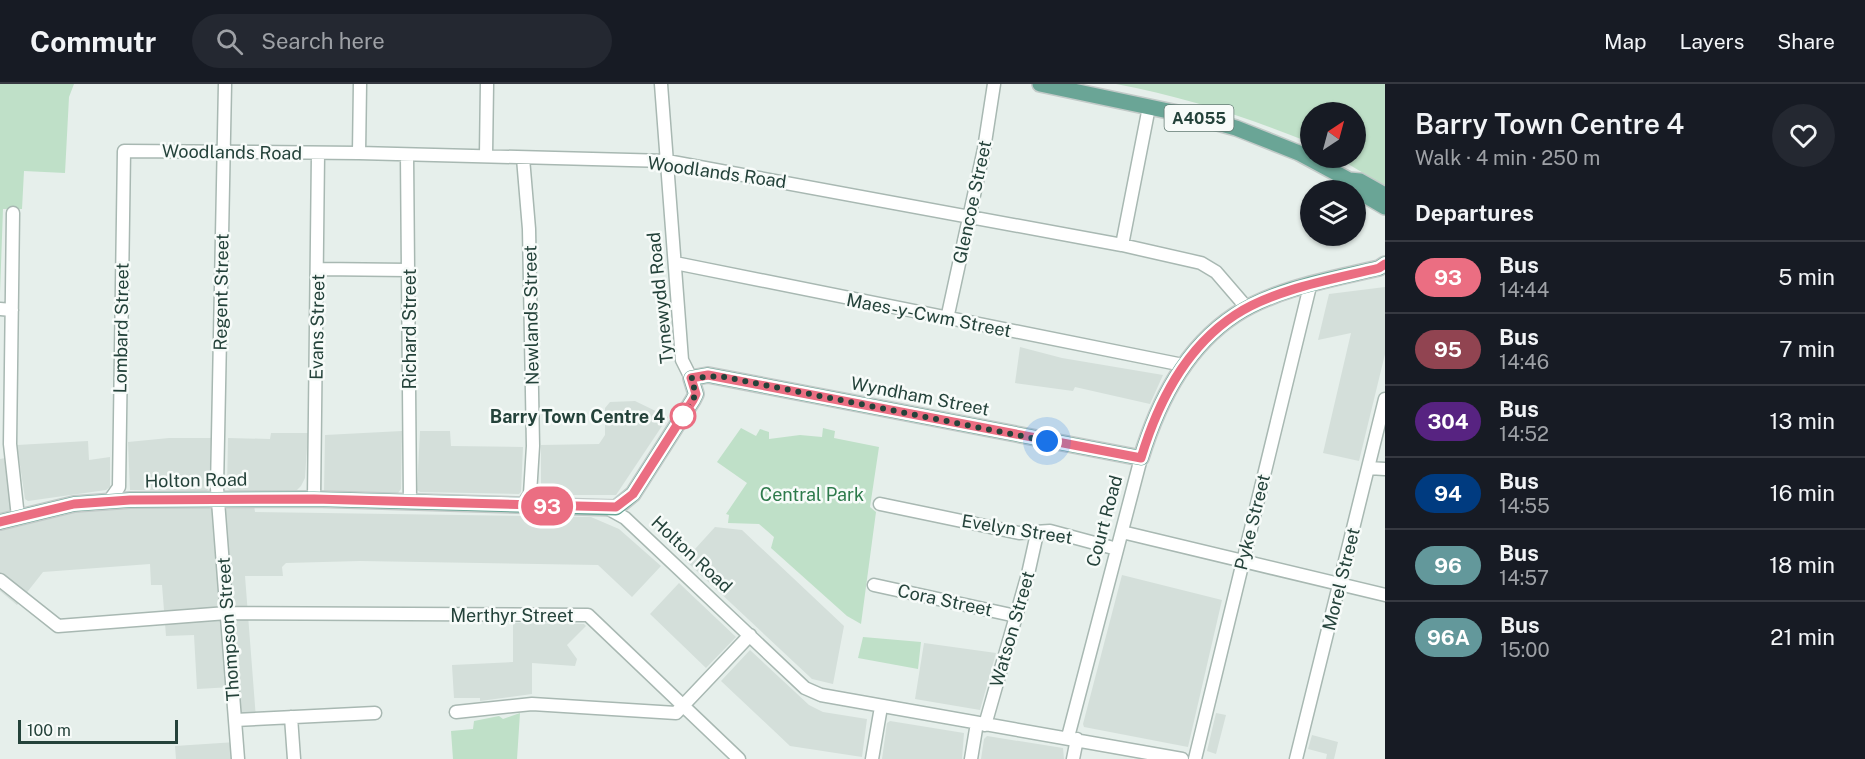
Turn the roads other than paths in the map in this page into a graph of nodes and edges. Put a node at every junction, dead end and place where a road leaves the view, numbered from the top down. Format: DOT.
graph roads {
  1 [pos="225,84"];
  2 [pos="360,84"];
  3 [pos="487,84"];
  4 [pos="662,84"];
  5 [pos="994,84"];
  6 [pos="1046,84"];
  7 [pos="1149,107"];
  8 [pos="124,151"];
  9 [pos="223,152"];
  10 [pos="359,153"];
  11 [pos="318,154"];
  12 [pos="407,155"];
  13 [pos="486,155"];
  14 [pos="523,158"];
  15 [pos="667,161"];
  16 [pos="1349,180"];
  17 [pos="1366,184"];
  18 [pos="1385,195"];
  19 [pos="1366,196"];
  20 [pos="1385,207"];
  21 [pos="13,213"];
  22 [pos="968,216"];
  23 [pos="1122,245"];
  24 [pos="675,263"];
  25 [pos="1383,268"];
  26 [pos="318,269"];
  27 [pos="409,270"];
  28 [pos="1310,286"];
  29 [pos="1247,308"];
  30 [pos="6,310"];
  31 [pos="947,319"];
  32 [pos="1183,365"];
  33 [pos="691,378"];
  34 [pos="1385,399"];
  35 [pos="1141,458"];
  36 [pos="1368,468"];
  37 [pos="1385,469"];
  38 [pos="219,499"];
  39 [pos="314,499"];
  40 [pos="108,501"];
  41 [pos="410,502"];
  42 [pos="880,504"];
  43 [pos="522,506"];
  44 [pos="607,508"];
  45 [pos="18,517"];
  46 [pos="0,522"];
  47 [pos="1035,532"];
  48 [pos="1122,532"];
  49 [pos="1117,549"];
  50 [pos="1242,561"];
  51 [pos="0,580"];
  52 [pos="1339,584"];
  53 [pos="874,585"];
  54 [pos="1385,595"];
  55 [pos="227,614"];
  56 [pos="1016,616"];
  57 [pos="750,635"];
  58 [pos="684,707"];
  59 [pos="881,707"];
  60 [pos="456,712"];
  61 [pos="375,713"];
  62 [pos="291,717"];
  63 [pos="235,720"];
  64 [pos="981,724"];
  65 [pos="1073,738"];
  66 [pos="238,759"];
  67 [pos="294,759"];
  68 [pos="738,759"];
  69 [pos="872,759"];
  70 [pos="971,759"];
  71 [pos="1073,759"];
  72 [pos="1182,759"];
  73 [pos="1195,759"];
  74 [pos="1296,759"];
  1 -- 9 [label="street, Regent Street"];
  2 -- 10 [label="street"];
  3 -- 13 [label="street"];
  4 -- 15 [label="street, Tynewydd Road"];
  5 -- 22 [label="street, Glencoe Street"];
  6 -- 7 [label="main road, A4055"];
  7 -- 16 [label="main road, A4055"];
  7 -- 23 [label="street"];
  8 -- 9 [label="street, Woodlands Road"];
  8 -- 40 [label="street, Lombard Street"];
  9 -- 11 [label="street, Woodlands Road"];
  9 -- 38 [label="street, Regent Street"];
  10 -- 11 [label="street, Woodlands Road"];
  10 -- 12 [label="street, Woodlands Road"];
  11 -- 26 [label="street, Evans Street"];
  12 -- 13 [label="street, Woodlands Road"];
  12 -- 27 [label="street, Richard Street"];
  13 -- 14 [label="street, Woodlands Road"];
  14 -- 15 [label="street, Woodlands Road"];
  14 -- 43 [label="street, Newlands Street"];
  15 -- 22 [label="street, Woodlands Road"];
  15 -- 24 [label="street, Tynewydd Road"];
  17 -- 18 [label="main road, A4055"];
  19 -- 20 [label="main road, A4055"];
  21 -- 30 [label="street"];
  22 -- 23 [label="street, Woodlands Road"];
  22 -- 31 [label="street, Glencoe Street"];
  23 -- 29 [label="street, Woodlands Road"];
  24 -- 31 [label="street, Maes-y-Cwm Street"];
  24 -- 33 [label="street, Tynewydd Road"];
  25 -- 28 [label="main road, Court Road"];
  26 -- 27 [label="street"];
  26 -- 39 [label="street, Evans Street"];
  27 -- 41 [label="street, Richard Street"];
  28 -- 29 [label="main road, Court Road"];
  28 -- 50 [label="street, Pyke Street"];
  29 -- 32 [label="main road, Court Road"];
  30 -- 45 [label="street"];
  31 -- 32 [label="street, Maes-y-Cwm Street"];
  32 -- 35 [label="main road, Court Road"];
  33 -- 35 [label="main road, Wyndham Street"];
  33 -- 44 [label="main road, Tynewydd Road"];
  34 -- 36 [label="street, Morel Street"];
  35 -- 48 [label="street, Court Road"];
  36 -- 37 [label="street"];
  36 -- 52 [label="street, Morel Street"];
  38 -- 39 [label="main road, Holton Road"];
  38 -- 40 [label="main road, Holton Road"];
  38 -- 55 [label="street, Thompson Street"];
  39 -- 41 [label="main road, Holton Road"];
  40 -- 45 [label="main road, Holton Road"];
  41 -- 43 [label="main road, Holton Road"];
  42 -- 47 [label="street, Evelyn Street"];
  43 -- 44 [label="main road, Holton Road"];
  44 -- 57 [label="street, Holton Road"];
  45 -- 46 [label="main road, Holton Road"];
  47 -- 49 [label="street, Evelyn Street"];
  47 -- 56 [label="street, Watson Street"];
  48 -- 49 [label="street, Court Road"];
  48 -- 50 [label="street"];
  49 -- 65 [label="street, Court Road"];
  50 -- 52 [label="street"];
  50 -- 73 [label="street, Pyke Street"];
  51 -- 55 [label="street, Merthyr Street"];
  52 -- 54 [label="street"];
  52 -- 74 [label="street, Morel Street"];
  53 -- 56 [label="street, Cora Street"];
  55 -- 58 [label="street, Merthyr Street"];
  55 -- 63 [label="street, Thompson Street"];
  56 -- 64 [label="street, Watson Street"];
  57 -- 58 [label="street"];
  57 -- 59 [label="street, Holton Road"];
  58 -- 60 [label="street"];
  58 -- 68 [label="street, Merthyr Street"];
  59 -- 64 [label="street, Holton Road"];
  59 -- 69 [label="street"];
  61 -- 62 [label="street"];
  62 -- 63 [label="street"];
  62 -- 67 [label="street"];
  63 -- 66 [label="street, Thompson Street"];
  64 -- 65 [label="street, Holton Road"];
  64 -- 70 [label="street, Watson Street"];
  65 -- 71 [label="street, Court Road"];
  65 -- 72 [label="street, Holton Road"];
}
